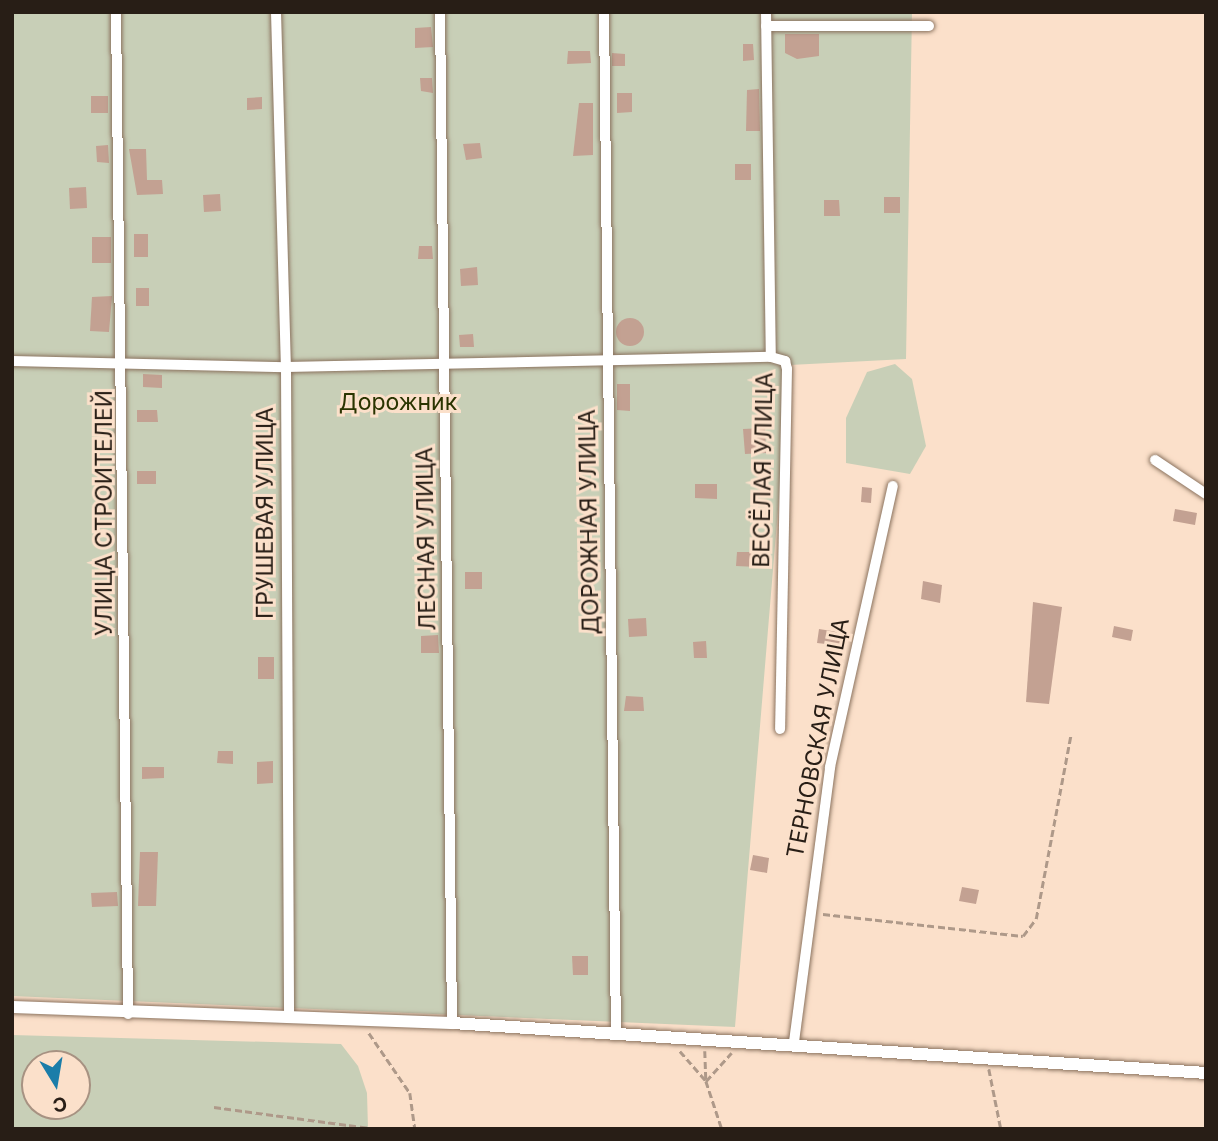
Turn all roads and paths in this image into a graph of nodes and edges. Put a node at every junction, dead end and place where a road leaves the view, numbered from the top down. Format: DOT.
graph roads {
  1 [pos="116,12"];
  2 [pos="276,12"];
  3 [pos="440,12"];
  4 [pos="604,12"];
  5 [pos="766,12"];
  6 [pos="766,26"];
  7 [pos="929,26"];
  8 [pos="771,357"];
  9 [pos="608,360"];
  10 [pos="12,361"];
  11 [pos="444,362"];
  12 [pos="124,363"];
  13 [pos="286,367"];
  14 [pos="1156,460"];
  15 [pos="893,485"];
  16 [pos="1206,494"];
  17 [pos="780,729"];
  18 [pos="1070,734"];
  19 [pos="813,916"];
  20 [pos="12,1007"];
  21 [pos="128,1014"];
  22 [pos="289,1014"];
  23 [pos="359,1018"];
  24 [pos="452,1023"];
  25 [pos="616,1032"];
  26 [pos="666,1035"];
  27 [pos="705,1037"];
  28 [pos="743,1040"];
  29 [pos="794,1042"];
  30 [pos="987,1059"];
  31 [pos="1206,1073"];
  32 [pos="706,1081"];
  33 [pos="214,1107"];
  34 [pos="376,1129"];
  35 [pos="415,1129"];
  36 [pos="722,1129"];
  37 [pos="1001,1129"];
  1 -- 12 [label="street, УЛИЦА СТРОИТЕЛЕЙ"];
  2 -- 13 [label="street, ГРУШЕВАЯ УЛИЦА"];
  3 -- 11 [label="street, ЛЕСНАЯ УЛИЦА"];
  4 -- 9 [label="street, ДОРОЖНАЯ УЛИЦА"];
  5 -- 6 [label="street, ВЕСЁЛАЯ УЛИЦА"];
  6 -- 7 [label="street"];
  6 -- 8 [label="street, ВЕСЁЛАЯ УЛИЦА"];
  8 -- 9 [label="street"];
  8 -- 17 [label="street, ВЕСЁЛАЯ УЛИЦА"];
  9 -- 11 [label="street"];
  9 -- 25 [label="street, ДОРОЖНАЯ УЛИЦА"];
  10 -- 12 [label="street"];
  11 -- 13 [label="street"];
  11 -- 24 [label="street, ЛЕСНАЯ УЛИЦА"];
  12 -- 13 [label="street"];
  12 -- 21 [label="street, УЛИЦА СТРОИТЕЛЕЙ"];
  13 -- 22 [label="street, ГРУШЕВАЯ УЛИЦА"];
  14 -- 16 [label="street"];
  15 -- 19 [label="street, ТЕРНОВСКАЯ УЛИЦА"];
  18 -- 19 [label="path"];
  19 -- 29 [label="street, ТЕРНОВСКАЯ УЛИЦА"];
  20 -- 21 [label="street"];
  21 -- 22 [label="street"];
  22 -- 23 [label="street"];
  23 -- 24 [label="street"];
  23 -- 35 [label="path"];
  24 -- 25 [label="street"];
  25 -- 26 [label="street"];
  26 -- 27 [label="street"];
  26 -- 32 [label="path"];
  27 -- 28 [label="street"];
  27 -- 32 [label="path"];
  28 -- 29 [label="street"];
  28 -- 32 [label="path"];
  29 -- 30 [label="street"];
  30 -- 31 [label="street"];
  30 -- 37 [label="path"];
  32 -- 36 [label="path"];
  33 -- 34 [label="path"];
}
